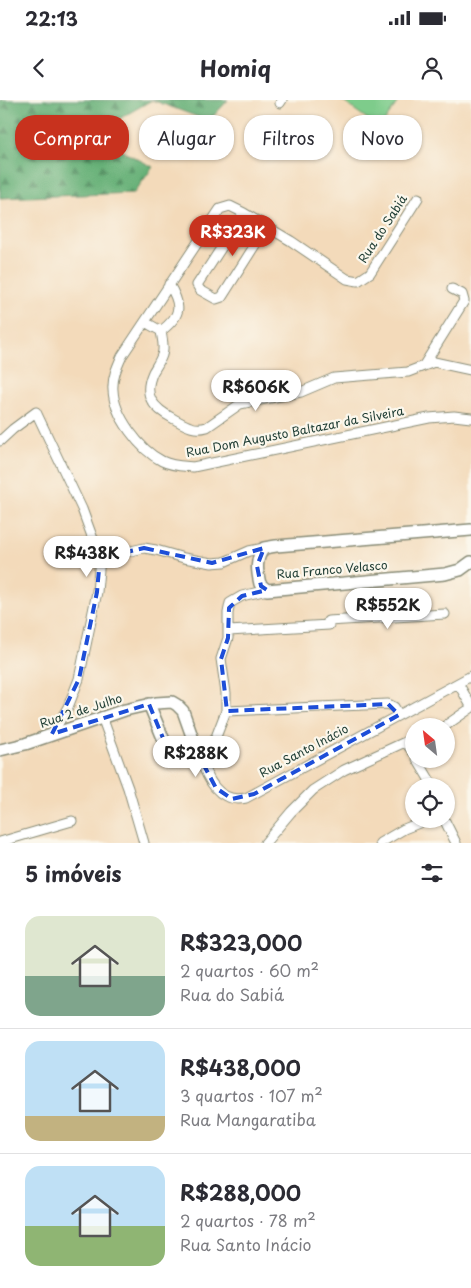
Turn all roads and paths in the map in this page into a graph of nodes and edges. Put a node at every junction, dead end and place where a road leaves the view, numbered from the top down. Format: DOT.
graph roads {
  1 [pos="418,198"];
  2 [pos="225,207"];
  3 [pos="244,212"];
  4 [pos="267,226"];
  5 [pos="169,284"];
  6 [pos="452,289"];
  7 [pos="145,322"];
  8 [pos="161,331"];
  9 [pos="424,365"];
  10 [pos="471,370"];
  11 [pos="471,418"];
  12 [pos="0,441"];
  13 [pos="471,530"];
  14 [pos="264,548"];
  15 [pos="100,558"];
  16 [pos="471,562"];
  17 [pos="267,590"];
  18 [pos="445,614"];
  19 [pos="229,631"];
  20 [pos="471,676"];
  21 [pos="458,683"];
  22 [pos="172,702"];
  23 [pos="149,704"];
  24 [pos="471,707"];
  25 [pos="226,710"];
  26 [pos="399,716"];
  27 [pos="102,717"];
  28 [pos="455,718"];
  29 [pos="52,734"];
  30 [pos="405,749"];
  31 [pos="0,750"];
  32 [pos="199,756"];
  33 [pos="204,768"];
  34 [pos="72,821"];
  35 [pos="406,828"];
  36 [pos="448,828"];
  37 [pos="0,842"];
  38 [pos="144,843"];
  39 [pos="265,843"];
  40 [pos="380,843"];
  41 [pos="456,843"];
  1 -- 4 [label="street, Rua do Sabiá"];
  2 -- 3 [label="street, Rua do Sabiá"];
  2 -- 5 [label="street, Rua Dom Augusto Baltazar da Silveira"];
  3 -- 4 [label="street, Rua do Sabiá"];
  3 -- 4 [label="street"];
  5 -- 7 [label="street, Rua Dom Augusto Baltazar da Silveira"];
  5 -- 8 [label="street"];
  6 -- 9 [label="street"];
  7 -- 8 [label="street"];
  7 -- 11 [label="street, Rua Dom Augusto Baltazar da Silveira"];
  8 -- 9 [label="street"];
  9 -- 10 [label="street"];
  12 -- 15 [label="street"];
  13 -- 14 [label="street"];
  14 -- 15 [label="street"];
  14 -- 17 [label="street, Rua Franco Velasco"];
  15 -- 29 [label="street"];
  16 -- 17 [label="street, Rua Franco Velasco"];
  17 -- 19 [label="street"];
  18 -- 19 [label="street"];
  19 -- 25 [label="street"];
  20 -- 21 [label="street, Rua Santo Inácio"];
  21 -- 24 [label="street"];
  21 -- 26 [label="street, Rua Santo Inácio"];
  22 -- 23 [label="street, Rua 2 de Julho"];
  22 -- 32 [label="street, Rua Santo Inácio"];
  23 -- 27 [label="street, Rua 2 de Julho"];
  23 -- 32 [label="street"];
  24 -- 28 [label="street"];
  25 -- 26 [label="street, Rua Santo Inácio"];
  25 -- 33 [label="street"];
  26 -- 33 [label="street, Rua Santo Inácio"];
  27 -- 29 [label="street, Rua 2 de Julho"];
  27 -- 38 [label="street"];
  29 -- 31 [label="street, Rua 2 de Julho"];
  30 -- 39 [label="street"];
  32 -- 33 [label="street, Rua Santo Inácio"];
  34 -- 37 [label="street"];
  35 -- 40 [label="street"];
  36 -- 41 [label="street"];
}
